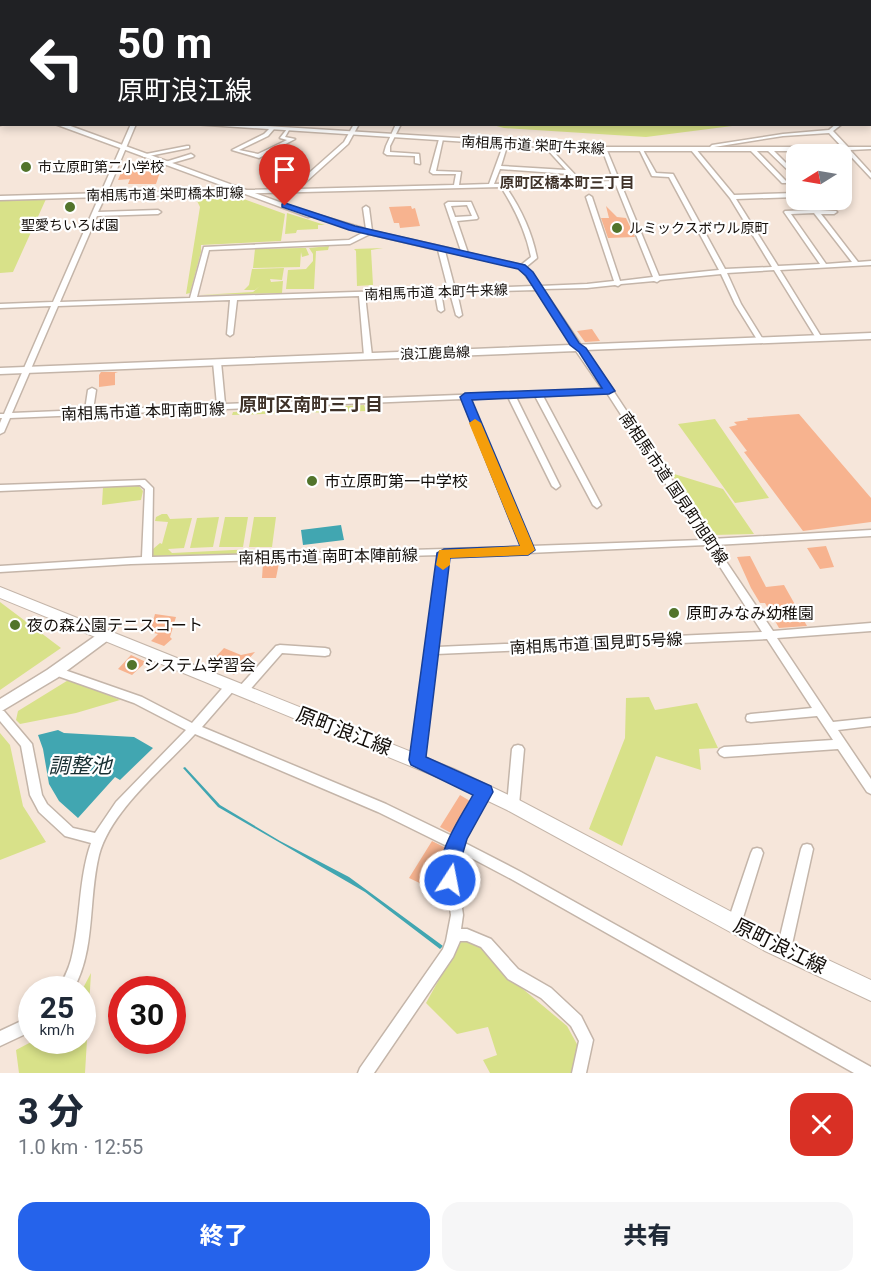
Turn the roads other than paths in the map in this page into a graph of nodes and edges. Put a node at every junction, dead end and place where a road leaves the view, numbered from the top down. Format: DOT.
graph roads {
  1 [pos="64,126"];
  2 [pos="133,126"];
  3 [pos="257,126"];
  4 [pos="356,126"];
  5 [pos="398,126"];
  6 [pos="837,126"];
  7 [pos="273,129"];
  8 [pos="288,130"];
  9 [pos="830,131"];
  10 [pos="352,134"];
  11 [pos="393,136"];
  12 [pos="441,139"];
  13 [pos="506,143"];
  14 [pos="842,144"];
  15 [pos="547,146"];
  16 [pos="187,147"];
  17 [pos="124,148"];
  18 [pos="871,148"];
  19 [pos="693,149"];
  20 [pos="710,149"];
  21 [pos="752,149"];
  22 [pos="769,149"];
  23 [pos="786,149"];
  24 [pos="852,149"];
  25 [pos="604,150"];
  26 [pos="641,150"];
  27 [pos="852,154"];
  28 [pos="144,155"];
  29 [pos="191,156"];
  30 [pos="165,163"];
  31 [pos="418,163"];
  32 [pos="786,166"];
  33 [pos="498,167"];
  34 [pos="569,172"];
  35 [pos="870,173"];
  36 [pos="784,182"];
  37 [pos="580,183"];
  38 [pos="618,183"];
  39 [pos="491,186"];
  40 [pos="503,186"];
  41 [pos="456,187"];
  42 [pos="292,191"];
  43 [pos="249,193"];
  44 [pos="103,195"];
  45 [pos="786,195"];
  46 [pos="589,197"];
  47 [pos="732,197"];
  48 [pos="0,198"];
  49 [pos="366,207"];
  50 [pos="158,212"];
  51 [pos="817,212"];
  52 [pos="834,212"];
  53 [pos="94,214"];
  54 [pos="311,214"];
  55 [pos="454,219"];
  56 [pos="369,232"];
  57 [pos="441,248"];
  58 [pos="465,253"];
  59 [pos="871,262"];
  60 [pos="856,263"];
  61 [pos="824,265"];
  62 [pos="522,267"];
  63 [pos="775,267"];
  64 [pos="723,272"];
  65 [pos="657,280"];
  66 [pos="618,284"];
  67 [pos="538,289"];
  68 [pos="433,291"];
  69 [pos="453,291"];
  70 [pos="362,294"];
  71 [pos="234,297"];
  72 [pos="193,299"];
  73 [pos="56,304"];
  74 [pos="0,306"];
  75 [pos="441,310"];
  76 [pos="459,315"];
  77 [pos="230,334"];
  78 [pos="871,336"];
  79 [pos="819,338"];
  80 [pos="761,341"];
  81 [pos="579,348"];
  82 [pos="368,356"];
  83 [pos="217,362"];
  84 [pos="27,370"];
  85 [pos="0,371"];
  86 [pos="92,390"];
  87 [pos="609,391"];
  88 [pos="538,394"];
  89 [pos="511,395"];
  90 [pos="465,397"];
  91 [pos="221,407"];
  92 [pos="89,412"];
  93 [pos="3,416"];
  94 [pos="0,432"];
  95 [pos="556,486"];
  96 [pos="0,488"];
  97 [pos="597,506"];
  98 [pos="871,533"];
  99 [pos="711,543"];
  100 [pos="528,550"];
  101 [pos="444,553"];
  102 [pos="147,560"];
  103 [pos="0,569"];
  104 [pos="0,592"];
  105 [pos="871,627"];
  106 [pos="106,635"];
  107 [pos="771,635"];
  108 [pos="431,651"];
  109 [pos="325,652"];
  110 [pos="57,671"];
  111 [pos="237,688"];
  112 [pos="0,706"];
  113 [pos="820,711"];
  114 [pos="0,714"];
  115 [pos="751,718"];
  116 [pos="871,722"];
  117 [pos="830,727"];
  118 [pos="195,729"];
  119 [pos="841,744"];
  120 [pos="518,749"];
  121 [pos="724,752"];
  122 [pos="417,760"];
  123 [pos="871,789"];
  124 [pos="484,792"];
  125 [pos="513,806"];
  126 [pos="98,839"];
  127 [pos="457,845"];
  128 [pos="807,849"];
  129 [pos="757,853"];
  130 [pos="734,924"];
  131 [pos="455,935"];
  132 [pos="784,949"];
  133 [pos="72,976"];
  134 [pos="871,991"];
  135 [pos="18,1030"];
  136 [pos="0,1040"];
  137 [pos="365,1073"];
  138 [pos="579,1073"];
  139 [pos="868,1073"];
  1 -- 17 [label="street"];
  2 -- 17 [label="street"];
  3 -- 7 [label="street, 南相馬市道 栄町牛来線"];
  4 -- 10 [label="street"];
  5 -- 11 [label="street"];
  6 -- 9 [label="street"];
  7 -- 8 [label="street, 南相馬市道 栄町牛来線"];
  7 -- 8 [label="street"];
  8 -- 10 [label="street, 南相馬市道 栄町牛来線"];
  9 -- 14 [label="street"];
  9 -- 20 [label="street"];
  10 -- 11 [label="street, 南相馬市道 栄町牛来線"];
  10 -- 42 [label="street"];
  11 -- 12 [label="street, 南相馬市道 栄町牛来線"];
  11 -- 31 [label="street"];
  12 -- 13 [label="street, 南相馬市道 栄町牛来線"];
  12 -- 41 [label="street"];
  13 -- 15 [label="street, 南相馬市道 栄町牛来線"];
  13 -- 33 [label="street"];
  15 -- 25 [label="street, 南相馬市道 栄町牛来線"];
  15 -- 34 [label="street"];
  16 -- 28 [label="street"];
  17 -- 28 [label="street"];
  17 -- 44 [label="street"];
  18 -- 24 [label="street, 南相馬市道 栄町牛来線"];
  19 -- 20 [label="street, 南相馬市道 栄町牛来線"];
  19 -- 26 [label="street, 南相馬市道 栄町牛来線"];
  19 -- 47 [label="street"];
  20 -- 21 [label="street, 南相馬市道 栄町牛来線"];
  21 -- 22 [label="street, 南相馬市道 栄町牛来線"];
  21 -- 36 [label="street"];
  22 -- 23 [label="street, 南相馬市道 栄町牛来線"];
  22 -- 32 [label="street"];
  25 -- 26 [label="street, 南相馬市道 栄町牛来線"];
  25 -- 38 [label="street"];
  26 -- 64 [label="street"];
  27 -- 35 [label="street"];
  28 -- 30 [label="street"];
  29 -- 30 [label="street"];
  30 -- 43 [label="street"];
  33 -- 34 [label="street"];
  33 -- 39 [label="street"];
  34 -- 37 [label="street"];
  37 -- 38 [label="street, 南相馬市道 栄町橋本町線"];
  37 -- 40 [label="street, 南相馬市道 栄町橋本町線"];
  38 -- 65 [label="street"];
  39 -- 40 [label="street, 南相馬市道 栄町橋本町線"];
  39 -- 41 [label="street, 南相馬市道 栄町橋本町線"];
  40 -- 62 [label="street"];
  41 -- 42 [label="street, 南相馬市道 栄町橋本町線"];
  42 -- 43 [label="street, 南相馬市道 栄町橋本町線"];
  43 -- 44 [label="street, 南相馬市道 栄町橋本町線"];
  43 -- 54 [label="street"];
  44 -- 48 [label="street, 南相馬市道 栄町橋本町線"];
  44 -- 53 [label="street"];
  45 -- 47 [label="street"];
  46 -- 66 [label="street"];
  47 -- 63 [label="street"];
  49 -- 56 [label="street"];
  50 -- 53 [label="street"];
  51 -- 52 [label="street"];
  51 -- 60 [label="street"];
  51 -- 61 [label="street"];
  53 -- 73 [label="street"];
  54 -- 56 [label="street"];
  55 -- 55 [label="street"];
  55 -- 58 [label="street"];
  56 -- 57 [label="street"];
  56 -- 72 [label="street"];
  57 -- 58 [label="street"];
  57 -- 69 [label="street"];
  58 -- 62 [label="street"];
  59 -- 60 [label="street, 南相馬市道 本町牛来線"];
  60 -- 61 [label="street, 南相馬市道 本町牛来線"];
  61 -- 63 [label="street, 南相馬市道 本町牛来線"];
  62 -- 67 [label="street, 南相馬市道 国見町旭町線"];
  63 -- 64 [label="street, 南相馬市道 本町牛来線"];
  63 -- 79 [label="street"];
  64 -- 65 [label="street, 南相馬市道 本町牛来線"];
  64 -- 80 [label="street"];
  65 -- 66 [label="street, 南相馬市道 本町牛来線"];
  66 -- 67 [label="street, 南相馬市道 本町牛来線"];
  67 -- 69 [label="street, 南相馬市道 本町牛来線"];
  67 -- 81 [label="street, 南相馬市道 国見町旭町線"];
  68 -- 69 [label="street, 南相馬市道 本町牛来線"];
  68 -- 70 [label="street, 南相馬市道 本町牛来線"];
  68 -- 75 [label="street"];
  69 -- 76 [label="street"];
  70 -- 71 [label="street, 南相馬市道 本町牛来線"];
  70 -- 82 [label="street"];
  71 -- 72 [label="street, 南相馬市道 本町牛来線"];
  71 -- 77 [label="street"];
  72 -- 73 [label="street, 南相馬市道 本町牛来線"];
  73 -- 74 [label="street, 南相馬市道 本町牛来線"];
  73 -- 84 [label="street"];
  78 -- 79 [label="street, 浪江鹿島線"];
  79 -- 80 [label="street, 浪江鹿島線"];
  80 -- 81 [label="street, 浪江鹿島線"];
  81 -- 82 [label="street, 浪江鹿島線"];
  81 -- 87 [label="street, 南相馬市道 国見町旭町線"];
  82 -- 83 [label="street, 浪江鹿島線"];
  83 -- 84 [label="street, 浪江鹿島線"];
  83 -- 91 [label="street"];
  84 -- 85 [label="street, 浪江鹿島線"];
  84 -- 93 [label="street"];
  86 -- 92 [label="street"];
  87 -- 88 [label="street, 南相馬市道 本町南町線"];
  87 -- 99 [label="street, 南相馬市道 国見町旭町線"];
  88 -- 89 [label="street, 南相馬市道 本町南町線"];
  88 -- 97 [label="street"];
  89 -- 90 [label="street, 南相馬市道 本町南町線"];
  89 -- 95 [label="street"];
  90 -- 91 [label="street, 南相馬市道 本町南町線"];
  90 -- 100 [label="street"];
  91 -- 92 [label="street, 南相馬市道 本町南町線"];
  92 -- 93 [label="street, 南相馬市道 本町南町線"];
  93 -- 94 [label="street"];
  96 -- 102 [label="street"];
  98 -- 99 [label="street, 南相馬市道 南町本陣前線"];
  99 -- 100 [label="street, 南相馬市道 南町本陣前線"];
  99 -- 107 [label="street, 南相馬市道 国見町旭町線"];
  100 -- 101 [label="street, 南相馬市道 南町本陣前線"];
  101 -- 102 [label="street, 南相馬市道 南町本陣前線"];
  101 -- 108 [label="street"];
  102 -- 103 [label="street, 南相馬市道 南町本陣前線"];
  104 -- 106 [label="main road, 原町浪江線"];
  105 -- 107 [label="street, 南相馬市道 国見町5号線"];
  106 -- 110 [label="street"];
  106 -- 111 [label="main road, 原町浪江線"];
  107 -- 108 [label="street, 南相馬市道 国見町5号線"];
  107 -- 113 [label="street, 南相馬市道 国見町旭町線"];
  108 -- 122 [label="street"];
  109 -- 111 [label="street"];
  110 -- 112 [label="street"];
  110 -- 118 [label="street"];
  111 -- 118 [label="street"];
  111 -- 122 [label="main road, 原町浪江線"];
  113 -- 115 [label="street"];
  113 -- 117 [label="street, 南相馬市道 国見町旭町線"];
  114 -- 126 [label="street"];
  116 -- 117 [label="street"];
  117 -- 119 [label="street, 南相馬市道 国見町旭町線"];
  118 -- 126 [label="street"];
  118 -- 127 [label="street"];
  119 -- 121 [label="street"];
  119 -- 123 [label="street, 南相馬市道 国見町旭町線"];
  120 -- 125 [label="street"];
  122 -- 124 [label="main road, 原町浪江線"];
  124 -- 125 [label="main road, 原町浪江線"];
  124 -- 127 [label="street"];
  125 -- 130 [label="main road, 原町浪江線"];
  126 -- 133 [label="street"];
  127 -- 131 [label="street"];
  127 -- 139 [label="street"];
  128 -- 132 [label="street"];
  129 -- 130 [label="street"];
  130 -- 132 [label="main road, 原町浪江線"];
  131 -- 137 [label="street"];
  131 -- 138 [label="street"];
  132 -- 134 [label="main road, 原町浪江線"];
  135 -- 136 [label="street"];
}
